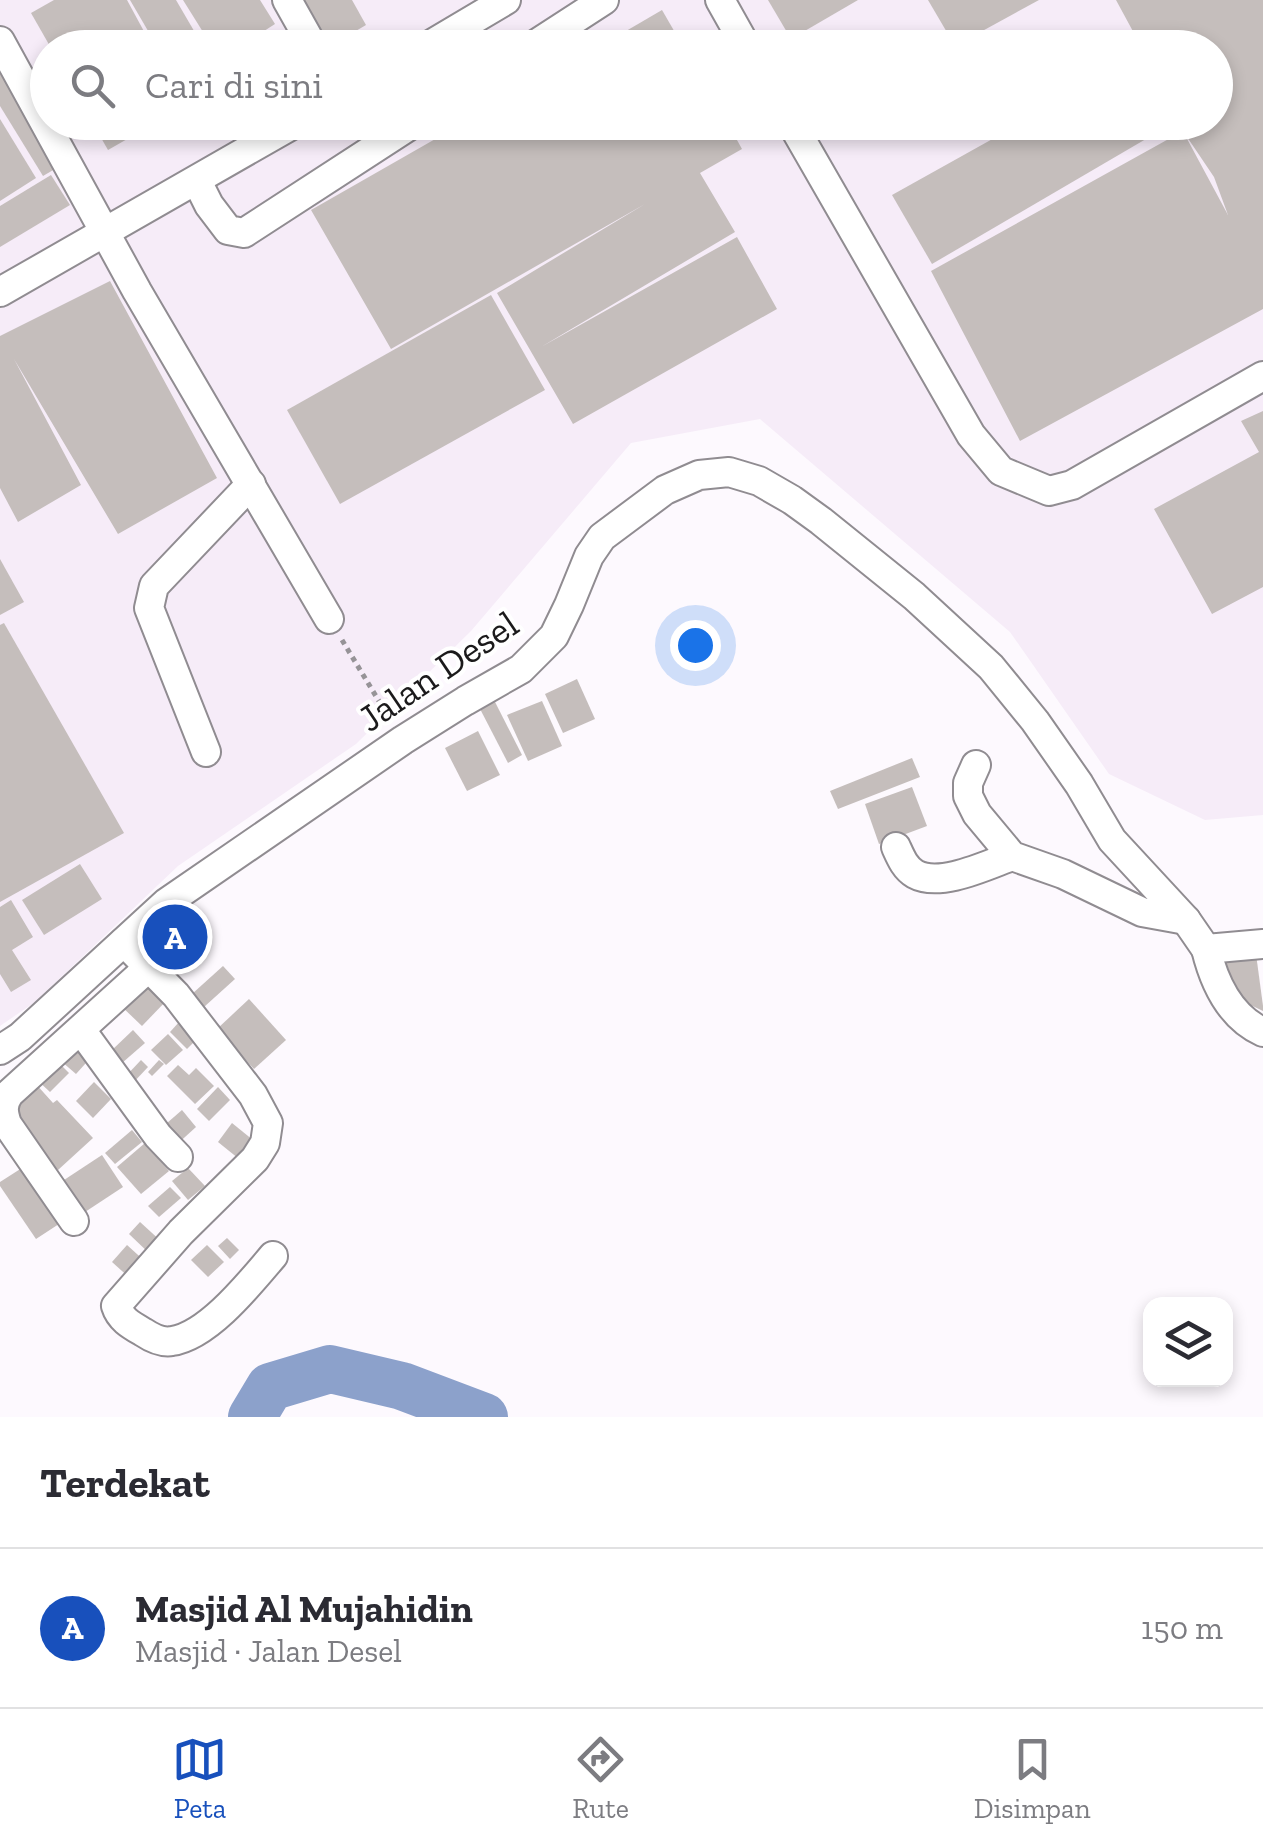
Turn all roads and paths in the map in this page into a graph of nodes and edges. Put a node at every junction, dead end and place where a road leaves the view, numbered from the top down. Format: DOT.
graph roads {
  1 [pos="286,0"];
  2 [pos="506,0"];
  3 [pos="604,0"];
  4 [pos="720,0"];
  5 [pos="304,30"];
  6 [pos="455,30"];
  7 [pos="558,30"];
  8 [pos="737,30"];
  9 [pos="0,41"];
  10 [pos="30,96"];
  11 [pos="54,140"];
  12 [pos="266,140"];
  13 [pos="386,140"];
  14 [pos="800,140"];
  15 [pos="197,181"];
  16 [pos="104,233"];
  17 [pos="0,292"];
  18 [pos="1263,376"];
  19 [pos="251,484"];
  20 [pos="329,619"];
  21 [pos="403,740"];
  22 [pos="206,752"];
  23 [pos="976,766"];
  24 [pos="896,848"];
  25 [pos="1012,856"];
  26 [pos="1186,920"];
  27 [pos="124,942"];
  28 [pos="1263,944"];
  29 [pos="1206,949"];
  30 [pos="149,967"];
  31 [pos="81,1030"];
  32 [pos="1263,1032"];
  33 [pos="0,1050"];
  34 [pos="178,1157"];
  35 [pos="74,1221"];
  36 [pos="272,1256"];
  1 -- 5 [label="street"];
  2 -- 6 [label="street"];
  3 -- 7 [label="street"];
  4 -- 8 [label="street"];
  9 -- 10 [label="street"];
  11 -- 16 [label="street"];
  12 -- 15 [label="street"];
  13 -- 15 [label="street"];
  14 -- 18 [label="street"];
  15 -- 16 [label="street"];
  16 -- 17 [label="street"];
  16 -- 19 [label="street"];
  19 -- 20 [label="street"];
  19 -- 22 [label="street"];
  20 -- 21 [label="path"];
  21 -- 26 [label="street, Jalan Desel"];
  21 -- 27 [label="street, Jalan Desel"];
  23 -- 25 [label="street"];
  24 -- 25 [label="street"];
  25 -- 26 [label="street"];
  26 -- 29 [label="street, Jalan Desel"];
  27 -- 30 [label="street"];
  27 -- 33 [label="street, Jalan Desel"];
  28 -- 29 [label="street"];
  29 -- 32 [label="street, Jalan Desel"];
  30 -- 31 [label="street"];
  30 -- 36 [label="street"];
  31 -- 34 [label="street"];
  31 -- 35 [label="street"];
}
